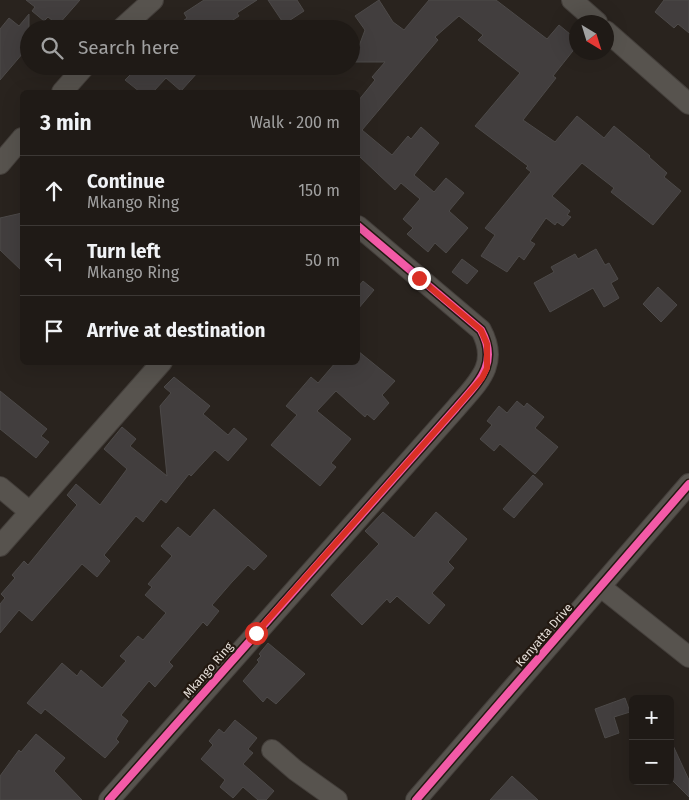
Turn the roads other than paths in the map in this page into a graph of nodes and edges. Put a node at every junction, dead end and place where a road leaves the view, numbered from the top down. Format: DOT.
graph roads {
  1 [pos="153,0"];
  2 [pos="572,0"];
  3 [pos="589,15"];
  4 [pos="131,20"];
  5 [pos="614,38"];
  6 [pos="77,75"];
  7 [pos="64,90"];
  8 [pos="689,104"];
  9 [pos="20,140"];
  10 [pos="0,164"];
  11 [pos="360,228"];
  12 [pos="159,365"];
  13 [pos="689,484"];
  14 [pos="0,487"];
  15 [pos="30,512"];
  16 [pos="0,546"];
  17 [pos="601,587"];
  18 [pos="689,657"];
  19 [pos="272,750"];
  20 [pos="109,800"];
  21 [pos="337,800"];
  22 [pos="416,800"];
  1 -- 4 [label="street"];
  2 -- 3 [label="street"];
  5 -- 8 [label="street"];
  6 -- 7 [label="street"];
  9 -- 10 [label="street"];
  11 -- 20 [label="street, Mkango Ring"];
  12 -- 15 [label="street"];
  13 -- 17 [label="street, Kenyatta Drive"];
  14 -- 15 [label="street"];
  15 -- 16 [label="street"];
  17 -- 18 [label="street"];
  17 -- 22 [label="street, Kenyatta Drive"];
  19 -- 21 [label="street"];
}
